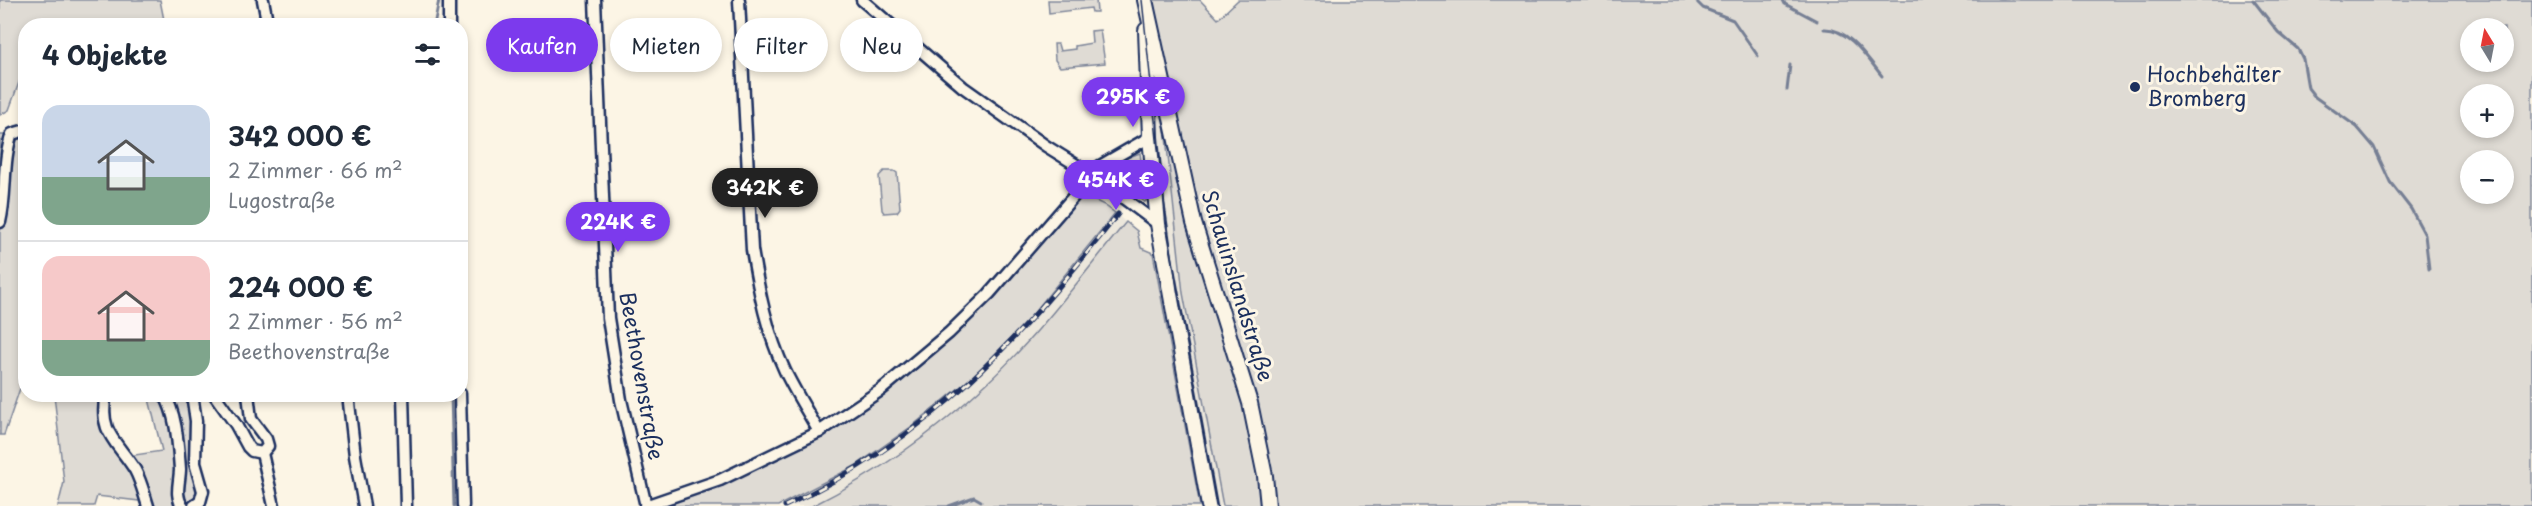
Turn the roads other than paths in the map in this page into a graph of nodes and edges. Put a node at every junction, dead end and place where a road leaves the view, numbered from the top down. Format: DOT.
graph roads {
  1 [pos="263,0"];
  2 [pos="449,0"];
  3 [pos="595,0"];
  4 [pos="739,0"];
  5 [pos="862,0"];
  6 [pos="1145,0"];
  7 [pos="1147,16"];
  8 [pos="266,18"];
  9 [pos="449,18"];
  10 [pos="18,132"];
  11 [pos="1150,137"];
  12 [pos="1091,174"];
  13 [pos="0,222"];
  14 [pos="1158,224"];
  15 [pos="105,402"];
  16 [pos="168,402"];
  17 [pos="193,402"];
  18 [pos="220,402"];
  19 [pos="249,402"];
  20 [pos="349,402"];
  21 [pos="403,402"];
  22 [pos="460,402"];
  23 [pos="819,432"];
  24 [pos="262,453"];
  25 [pos="148,506"];
  26 [pos="183,506"];
  27 [pos="194,506"];
  28 [pos="274,506"];
  29 [pos="364,506"];
  30 [pos="406,506"];
  31 [pos="463,506"];
  32 [pos="646,506"];
  33 [pos="1209,506"];
  34 [pos="1268,506"];
  1 -- 8 [label="street"];
  2 -- 9 [label="street"];
  3 -- 32 [label="street, Beethovenstraße"];
  4 -- 23 [label="street"];
  5 -- 12 [label="street"];
  6 -- 7 [label="main road"];
  7 -- 11 [label="main road"];
  7 -- 34 [label="main road, Schauinslandstraße"];
  10 -- 13 [label="street"];
  11 -- 12 [label="street"];
  11 -- 14 [label="main road"];
  12 -- 14 [label="street"];
  12 -- 23 [label="street"];
  14 -- 33 [label="main road"];
  15 -- 25 [label="street"];
  16 -- 26 [label="street"];
  17 -- 27 [label="street"];
  18 -- 24 [label="street"];
  19 -- 24 [label="street"];
  20 -- 29 [label="street"];
  21 -- 30 [label="street"];
  22 -- 31 [label="street"];
  23 -- 32 [label="street"];
  24 -- 28 [label="street"];
}
